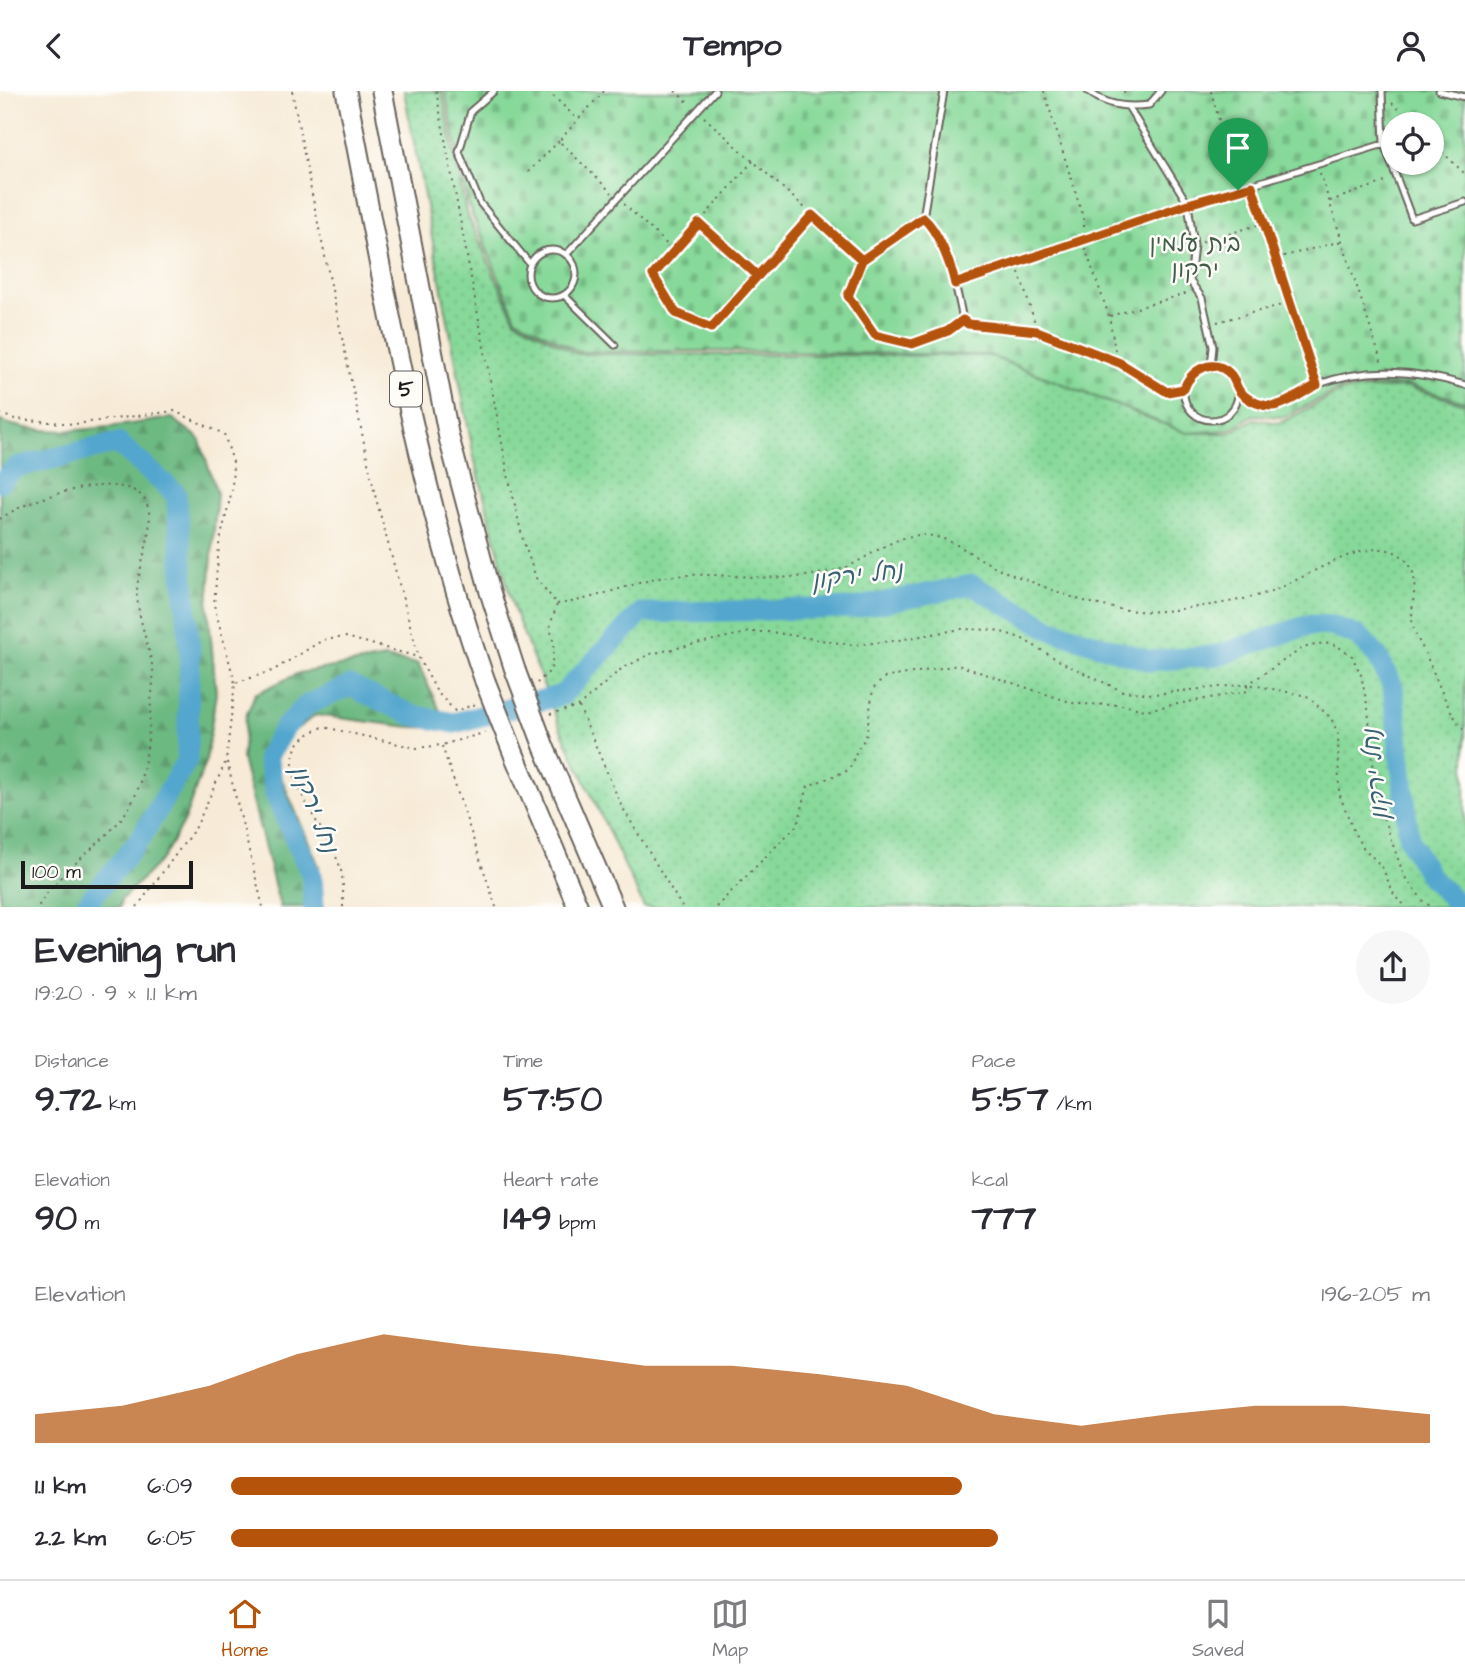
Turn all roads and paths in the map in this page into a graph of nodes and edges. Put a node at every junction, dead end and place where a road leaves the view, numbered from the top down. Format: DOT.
graph roads {
  1 [pos="292,91"];
  2 [pos="346,91"];
  3 [pos="382,91"];
  4 [pos="436,91"];
  5 [pos="494,91"];
  6 [pos="548,91"];
  7 [pos="604,91"];
  8 [pos="675,91"];
  9 [pos="715,91"];
  10 [pos="944,91"];
  11 [pos="1044,91"];
  12 [pos="1088,91"];
  13 [pos="1161,91"];
  14 [pos="1211,91"];
  15 [pos="1439,91"];
  16 [pos="1382,92"];
  17 [pos="1465,97"];
  18 [pos="1129,108"];
  19 [pos="697,111"];
  20 [pos="1383,112"];
  21 [pos="1402,112"];
  22 [pos="577,120"];
  23 [pos="559,141"];
  24 [pos="1381,144"];
  25 [pos="1444,154"];
  26 [pos="753,161"];
  27 [pos="1317,165"];
  28 [pos="528,172"];
  29 [pos="1465,174"];
  30 [pos="1396,175"];
  31 [pos="1397,178"];
  32 [pos="1252,186"];
  33 [pos="1238,190"];
  34 [pos="617,198"];
  35 [pos="1329,201"];
  36 [pos="1465,202"];
  37 [pos="1188,204"];
  38 [pos="812,215"];
  39 [pos="923,218"];
  40 [pos="699,223"];
  41 [pos="1264,223"];
  42 [pos="1083,241"];
  43 [pos="1342,241"];
  44 [pos="1194,245"];
  45 [pos="674,251"];
  46 [pos="566,254"];
  47 [pos="1276,258"];
  48 [pos="862,260"];
  49 [pos="530,264"];
  50 [pos="1016,264"];
  51 [pos="758,276"];
  52 [pos="955,284"];
  53 [pos="1196,290"];
  54 [pos="564,295"];
  55 [pos="1290,303"];
  56 [pos="1109,316"];
  57 [pos="963,320"];
  58 [pos="1208,324"];
  59 [pos="1037,331"];
  60 [pos="615,345"];
  61 [pos="1116,361"];
  62 [pos="1211,366"];
  63 [pos="1384,371"];
  64 [pos="1317,385"];
  65 [pos="1465,385"];
  66 [pos="1184,389"];
  67 [pos="1239,391"];
  68 [pos="0,414"];
  69 [pos="0,519"];
  70 [pos="556,604"];
  71 [pos="418,658"];
  72 [pos="551,670"];
  73 [pos="235,683"];
  74 [pos="1248,684"];
  75 [pos="455,711"];
  76 [pos="1465,732"];
  77 [pos="226,761"];
  78 [pos="38,907"];
  79 [pos="137,907"];
  80 [pos="263,907"];
  81 [pos="343,907"];
  82 [pos="496,907"];
  83 [pos="578,907"];
  84 [pos="613,907"];
  85 [pos="682,907"];
  86 [pos="716,907"];
  87 [pos="1407,907"];
  88 [pos="1433,907"];
  1 -- 71 [label="path"];
  2 -- 83 [label="highway, 5, bridge"];
  3 -- 84 [label="highway, 5, bridge"];
  4 -- 70 [label="path"];
  5 -- 49 [label="lane"];
  6 -- 22 [label="path"];
  7 -- 22 [label="path"];
  8 -- 19 [label="path"];
  9 -- 19 [label="lane"];
  10 -- 39 [label="lane"];
  11 -- 42 [label="path"];
  12 -- 18 [label="lane"];
  13 -- 18 [label="lane"];
  14 -- 33 [label="path"];
  15 -- 17 [label="lane"];
  16 -- 20 [label="lane"];
  16 -- 21 [label="path"];
  18 -- 37 [label="lane"];
  19 -- 26 [label="path"];
  19 -- 34 [label="lane"];
  22 -- 23 [label="path"];
  23 -- 28 [label="path"];
  23 -- 34 [label="path"];
  24 -- 27 [label="lane"];
  25 -- 29 [label="path"];
  26 -- 38 [label="path"];
  26 -- 40 [label="path"];
  27 -- 32 [label="lane"];
  27 -- 35 [label="path"];
  30 -- 31 [label="lane"];
  31 -- 35 [label="path"];
  31 -- 36 [label="lane"];
  32 -- 33 [label="lane"];
  32 -- 41 [label="path"];
  33 -- 37 [label="lane"];
  34 -- 45 [label="path"];
  34 -- 46 [label="lane"];
  35 -- 43 [label="path"];
  37 -- 42 [label="lane"];
  37 -- 44 [label="lane"];
  38 -- 48 [label="path"];
  38 -- 51 [label="path"];
  39 -- 48 [label="lane"];
  39 -- 52 [label="lane"];
  40 -- 45 [label="path"];
  40 -- 51 [label="path"];
  41 -- 44 [label="path"];
  41 -- 47 [label="path"];
  42 -- 50 [label="lane"];
  42 -- 56 [label="path"];
  43 -- 47 [label="path"];
  43 -- 63 [label="path"];
  44 -- 53 [label="lane"];
  45 -- 51 [label="path"];
  46 -- 49 [label="lane"];
  46 -- 54 [label="lane"];
  47 -- 55 [label="path"];
  48 -- 57 [label="lane"];
  49 -- 54 [label="lane"];
  50 -- 52 [label="lane"];
  50 -- 59 [label="path"];
  52 -- 57 [label="lane"];
  53 -- 56 [label="path"];
  53 -- 58 [label="lane"];
  54 -- 60 [label="lane"];
  55 -- 58 [label="path"];
  55 -- 64 [label="path"];
  56 -- 61 [label="path"];
  57 -- 59 [label="lane"];
  58 -- 62 [label="lane"];
  59 -- 61 [label="lane"];
  61 -- 66 [label="lane"];
  62 -- 66 [label="lane"];
  62 -- 67 [label="lane"];
  63 -- 64 [label="lane"];
  63 -- 65 [label="lane"];
  64 -- 67 [label="lane"];
  66 -- 67 [label="lane"];
  68 -- 73 [label="path"];
  69 -- 78 [label="path"];
  70 -- 72 [label="path"];
  70 -- 76 [label="path"];
  71 -- 73 [label="path"];
  71 -- 75 [label="path"];
  73 -- 77 [label="path"];
  74 -- 85 [label="path"];
  74 -- 86 [label="path"];
  74 -- 87 [label="path"];
  74 -- 88 [label="path"];
  77 -- 79 [label="path"];
  77 -- 80 [label="path"];
  81 -- 82 [label="path"];
}
